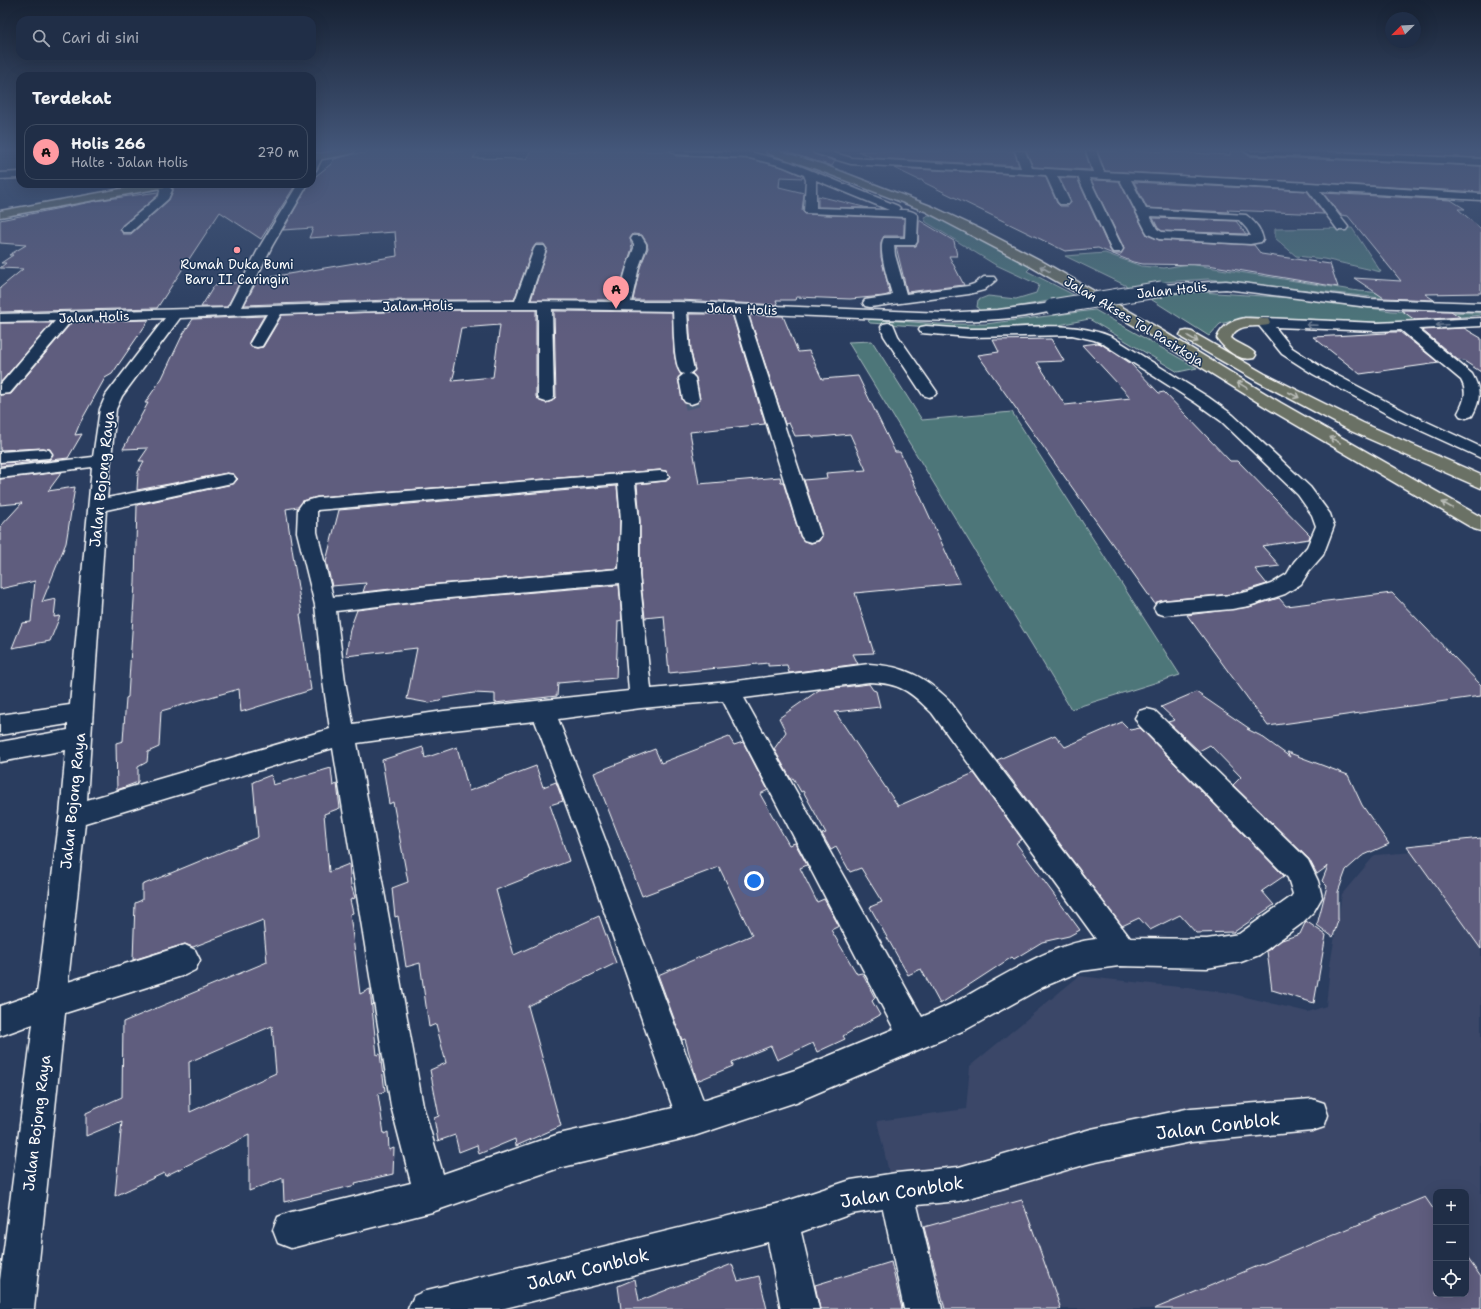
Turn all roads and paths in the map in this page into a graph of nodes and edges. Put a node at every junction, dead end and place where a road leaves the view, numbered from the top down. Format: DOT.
graph roads {
  1 [pos="11,212"];
  2 [pos="147,212"];
  3 [pos="286,212"];
  4 [pos="832,212"];
  5 [pos="903,212"];
  6 [pos="933,212"];
  7 [pos="950,212"];
  8 [pos="1100,212"];
  9 [pos="1142,212"];
  10 [pos="1144,212"];
  11 [pos="1330,212"];
  12 [pos="0,214"];
  13 [pos="912,216"];
  14 [pos="1342,227"];
  15 [pos="127,229"];
  16 [pos="637,239"];
  17 [pos="540,249"];
  18 [pos="1117,249"];
  19 [pos="989,280"];
  20 [pos="896,300"];
  21 [pos="521,304"];
  22 [pos="545,304"];
  23 [pos="623,305"];
  24 [pos="1133,305"];
  25 [pos="680,306"];
  26 [pos="1481,307"];
  27 [pos="277,309"];
  28 [pos="739,309"];
  29 [pos="233,311"];
  30 [pos="822,312"];
  31 [pos="176,314"];
  32 [pos="0,318"];
  33 [pos="66,318"];
  34 [pos="1263,322"];
  35 [pos="1481,322"];
  36 [pos="1466,323"];
  37 [pos="888,326"];
  38 [pos="1405,326"];
  39 [pos="1174,328"];
  40 [pos="1481,332"];
  41 [pos="257,344"];
  42 [pos="4,390"];
  43 [pos="930,392"];
  44 [pos="546,397"];
  45 [pos="693,407"];
  46 [pos="1466,414"];
  47 [pos="102,453"];
  48 [pos="1481,453"];
  49 [pos="1,465"];
  50 [pos="660,476"];
  51 [pos="1481,476"];
  52 [pos="626,478"];
  53 [pos="227,479"];
  54 [pos="1481,482"];
  55 [pos="98,506"];
  56 [pos="1481,525"];
  57 [pos="812,536"];
  58 [pos="629,575"];
  59 [pos="325,605"];
  60 [pos="1164,608"];
  61 [pos="729,691"];
  62 [pos="641,699"];
  63 [pos="543,711"];
  64 [pos="82,713"];
  65 [pos="1147,718"];
  66 [pos="0,724"];
  67 [pos="344,735"];
  68 [pos="80,738"];
  69 [pos="0,752"];
  70 [pos="73,815"];
  71 [pos="1122,951"];
  72 [pos="185,960"];
  73 [pos="51,1002"];
  74 [pos="0,1020"];
  75 [pos="915,1036"];
  76 [pos="1312,1115"];
  77 [pos="694,1120"];
  78 [pos="896,1190"];
  79 [pos="432,1195"];
  80 [pos="781,1221"];
  81 [pos="291,1230"];
  82 [pos="15,1309"];
  83 [pos="427,1309"];
  84 [pos="800,1309"];
  85 [pos="923,1309"];
  1 -- 12 [label="highway"];
  2 -- 15 [label="street"];
  3 -- 29 [label="street"];
  4 -- 13 [label="street"];
  5 -- 13 [label="street"];
  56 -- 6 [label="highway, Jalan Akses Tol Pasirkoja, one-way"];
  7 -- 24 [label="highway, Jalan Akses Tol Pasirkoja"];
  8 -- 18 [label="street"];
  9 -- 10 [label="street"];
  11 -- 14 [label="street"];
  13 -- 20 [label="street"];
  16 -- 23 [label="street"];
  17 -- 21 [label="street"];
  19 -- 20 [label="street"];
  20 -- 30 [label="street"];
  21 -- 22 [label="street, Jalan Holis"];
  21 -- 27 [label="street, Jalan Holis"];
  22 -- 23 [label="street, Jalan Holis"];
  22 -- 44 [label="street"];
  23 -- 25 [label="street, Jalan Holis"];
  25 -- 28 [label="street, Jalan Holis"];
  25 -- 45 [label="street"];
  26 -- 30 [label="street, Jalan Holis, bridge"];
  27 -- 29 [label="street, Jalan Holis"];
  27 -- 41 [label="street"];
  28 -- 30 [label="street, Jalan Holis"];
  28 -- 57 [label="street"];
  29 -- 31 [label="street, Jalan Holis"];
  30 -- 37 [label="street"];
  31 -- 33 [label="street, Jalan Holis"];
  31 -- 47 [label="street, Jalan Bojong Raya"];
  32 -- 33 [label="street, Jalan Holis"];
  33 -- 42 [label="street"];
  38 -- 34 [label="street, one-way"];
  34 -- 48 [label="street"];
  34 -- 51 [label="highway"];
  35 -- 36 [label="street"];
  36 -- 38 [label="street, one-way"];
  36 -- 40 [label="street"];
  37 -- 43 [label="street"];
  37 -- 60 [label="street"];
  38 -- 46 [label="street"];
  39 -- 54 [label="highway, Jalan Akses Tol Pasirkoja, one-way"];
  47 -- 49 [label="street"];
  47 -- 55 [label="street, Jalan Bojong Raya"];
  50 -- 52 [label="street"];
  52 -- 58 [label="street"];
  52 -- 59 [label="street"];
  53 -- 55 [label="street"];
  55 -- 64 [label="street, Jalan Bojong Raya"];
  58 -- 59 [label="street"];
  58 -- 62 [label="street"];
  59 -- 67 [label="street"];
  61 -- 62 [label="street"];
  61 -- 71 [label="street"];
  61 -- 75 [label="street"];
  62 -- 63 [label="street"];
  63 -- 67 [label="street"];
  63 -- 77 [label="street"];
  64 -- 66 [label="street"];
  64 -- 68 [label="street, Jalan Bojong Raya"];
  65 -- 71 [label="street"];
  67 -- 70 [label="street"];
  67 -- 79 [label="street"];
  68 -- 69 [label="street"];
  68 -- 70 [label="street, Jalan Bojong Raya"];
  70 -- 73 [label="street, Jalan Bojong Raya"];
  71 -- 75 [label="street"];
  72 -- 73 [label="street"];
  73 -- 74 [label="street"];
  73 -- 82 [label="street, Jalan Bojong Raya"];
  75 -- 77 [label="street"];
  76 -- 78 [label="street, Jalan Conblok"];
  77 -- 79 [label="street"];
  78 -- 80 [label="street, Jalan Conblok"];
  78 -- 85 [label="street"];
  79 -- 81 [label="street"];
  80 -- 83 [label="street, Jalan Conblok"];
  80 -- 84 [label="street"];
}
